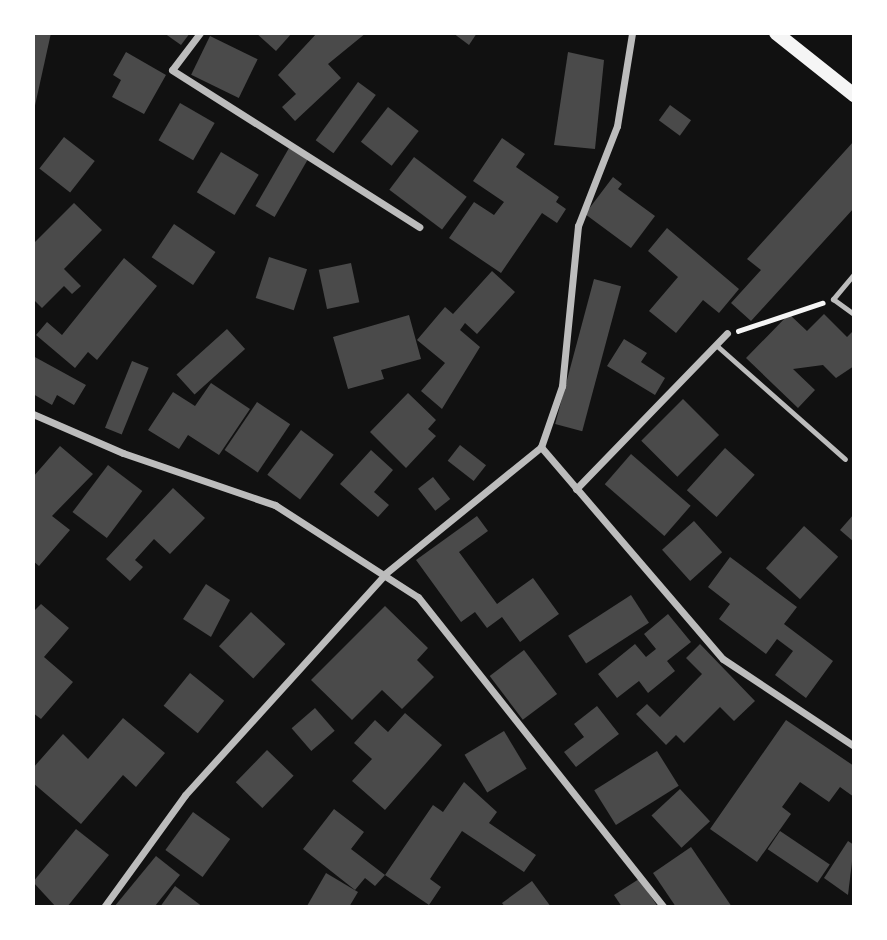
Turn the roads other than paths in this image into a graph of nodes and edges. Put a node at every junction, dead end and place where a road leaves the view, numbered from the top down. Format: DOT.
graph roads {
  1 [pos="200,33"];
  2 [pos="632,33"];
  3 [pos="776,33"];
  4 [pos="854,95"];
  5 [pos="419,227"];
  6 [pos="854,274"];
  7 [pos="854,314"];
  8 [pos="727,333"];
  9 [pos="716,345"];
  10 [pos="33,414"];
  11 [pos="541,447"];
  12 [pos="845,459"];
  13 [pos="576,489"];
  14 [pos="386,573"];
  15 [pos="854,746"];
  16 [pos="104,907"];
  17 [pos="664,907"];
  1 -- 5 [label="street"];
  2 -- 11 [label="street"];
  3 -- 4 [label="main road"];
  6 -- 7 [label="lane"];
  8 -- 9 [label="street"];
  9 -- 12 [label="lane"];
  9 -- 13 [label="street"];
  10 -- 14 [label="street"];
  11 -- 13 [label="street"];
  11 -- 14 [label="street"];
  13 -- 15 [label="street"];
  14 -- 16 [label="street"];
  14 -- 17 [label="street"];
}
